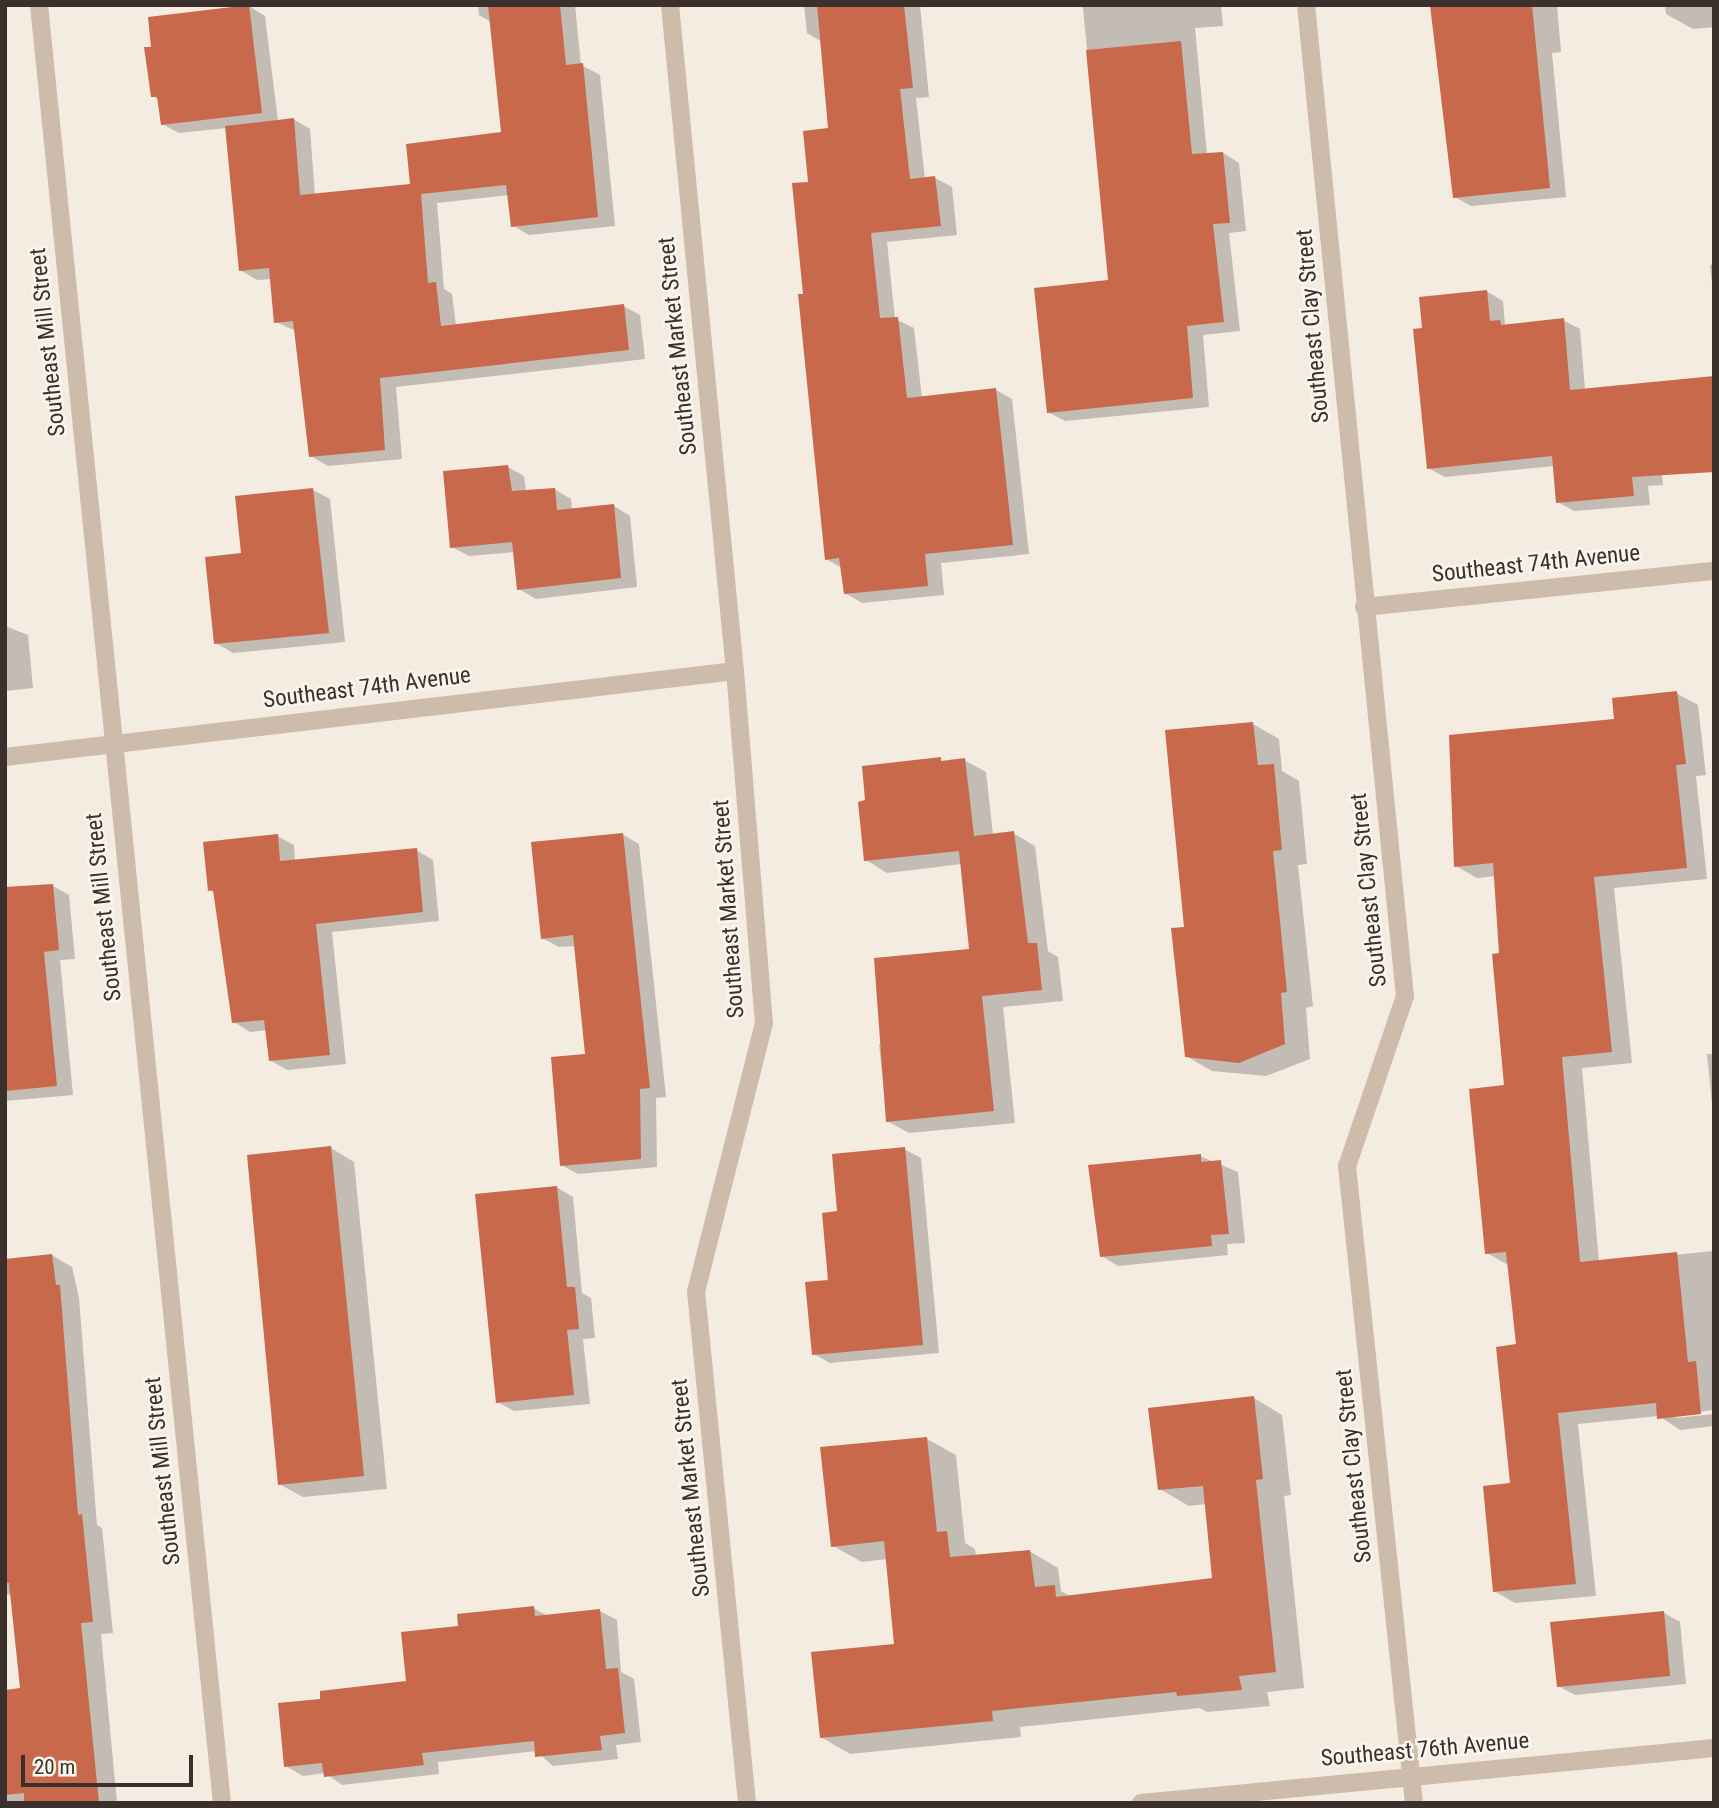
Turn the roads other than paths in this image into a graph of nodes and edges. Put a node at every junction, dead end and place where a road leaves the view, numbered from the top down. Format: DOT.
graph roads {
  1 [pos="39,5"];
  2 [pos="670,5"];
  3 [pos="1307,5"];
  4 [pos="1714,571"];
  5 [pos="1364,607"];
  6 [pos="735,671"];
  7 [pos="112,742"];
  8 [pos="5,757"];
  9 [pos="1714,1748"];
  10 [pos="1411,1776"];
  11 [pos="222,1803"];
  12 [pos="747,1803"];
  13 [pos="1141,1803"];
  14 [pos="1414,1803"];
  1 -- 7 [label="street, Southeast Mill Street"];
  2 -- 6 [label="street, Southeast Market Street"];
  3 -- 5 [label="street, Southeast Clay Street"];
  4 -- 5 [label="street, Southeast 74th Avenue"];
  5 -- 10 [label="street, Southeast Clay Street"];
  6 -- 7 [label="street, Southeast 74th Avenue"];
  6 -- 12 [label="street, Southeast Market Street"];
  7 -- 8 [label="street, Southeast 74th Avenue"];
  7 -- 11 [label="street, Southeast Mill Street"];
  9 -- 10 [label="street, Southeast 76th Avenue"];
  10 -- 13 [label="street, Southeast 76th Avenue"];
  10 -- 14 [label="street, Southeast Clay Street"];
}
